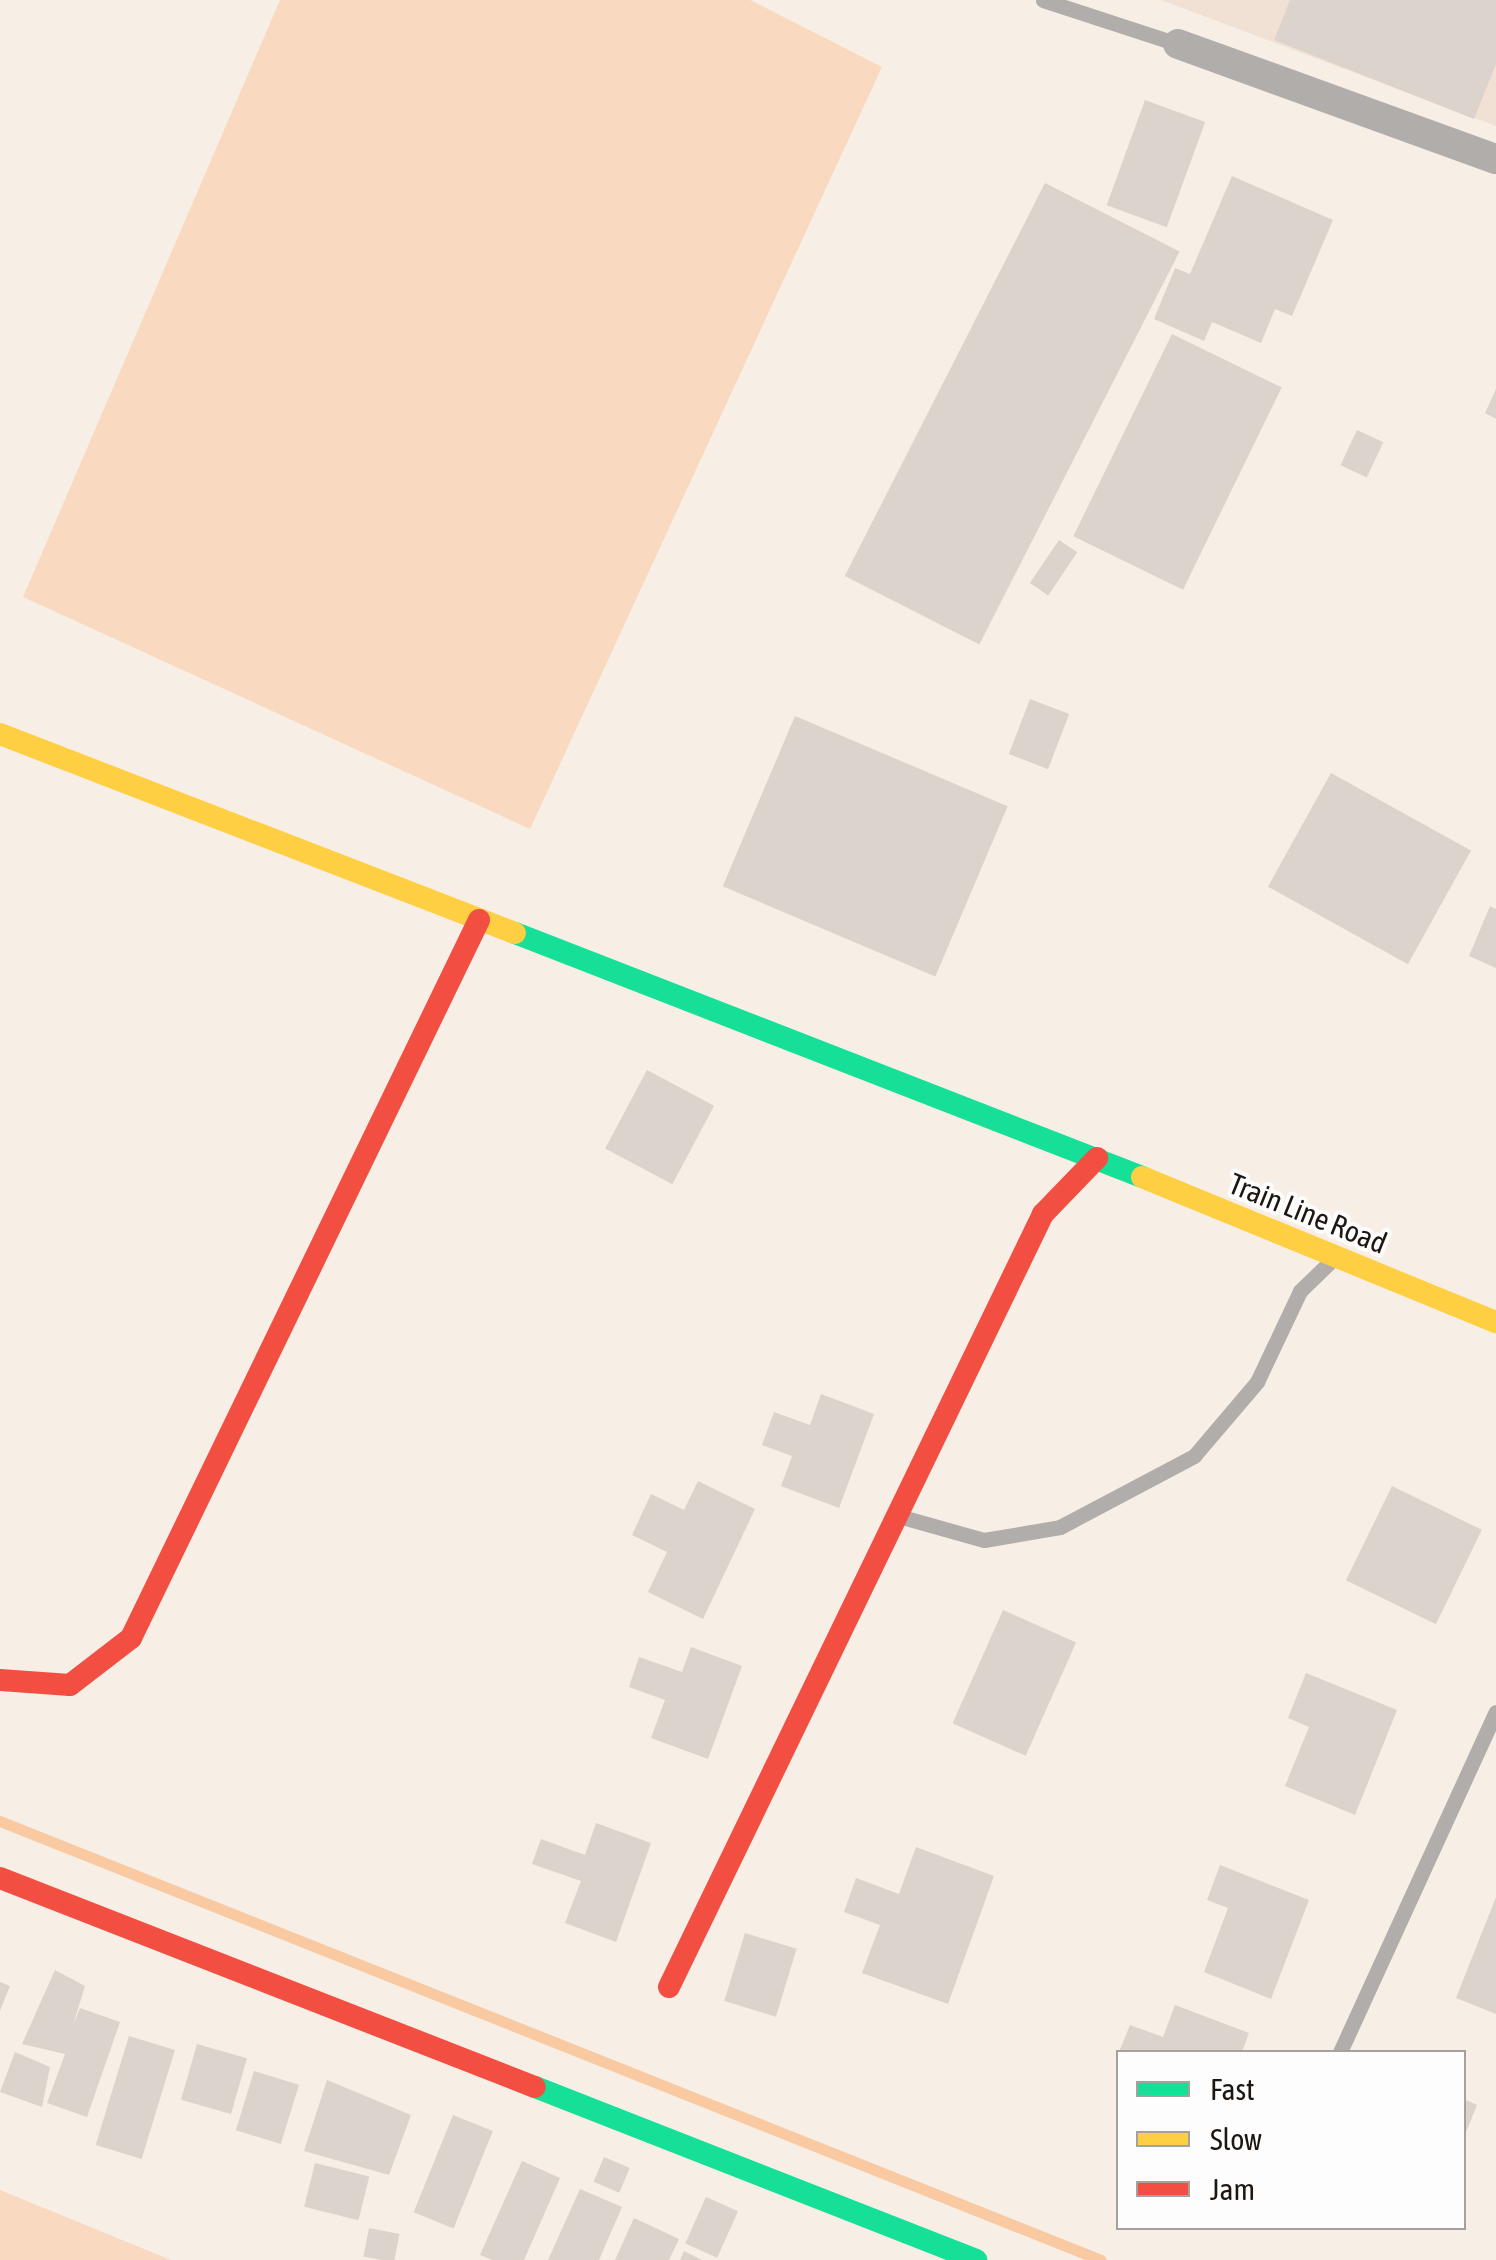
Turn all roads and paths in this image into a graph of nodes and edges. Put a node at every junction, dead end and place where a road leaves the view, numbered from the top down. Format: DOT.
graph roads {
  1 [pos="1045,1"];
  2 [pos="1178,44"];
  3 [pos="1496,159"];
  4 [pos="0,734"];
  5 [pos="479,920"];
  6 [pos="1097,1158"];
  7 [pos="1336,1257"];
  8 [pos="1496,1322"];
  9 [pos="896,1516"];
  10 [pos="0,1680"];
  11 [pos="1496,1712"];
  12 [pos="0,1878"];
  13 [pos="670,1987"];
  14 [pos="1341,2050"];
  15 [pos="976,2260"];
  1 -- 2 [label="lane"];
  2 -- 3 [label="street"];
  4 -- 5 [label="street, Train Line Road"];
  5 -- 6 [label="street, Train Line Road"];
  5 -- 10 [label="street"];
  6 -- 7 [label="street, Train Line Road"];
  6 -- 9 [label="street"];
  7 -- 8 [label="street, Train Line Road"];
  7 -- 9 [label="lane"];
  9 -- 13 [label="street"];
  11 -- 14 [label="lane"];
  12 -- 15 [label="street"];
}
